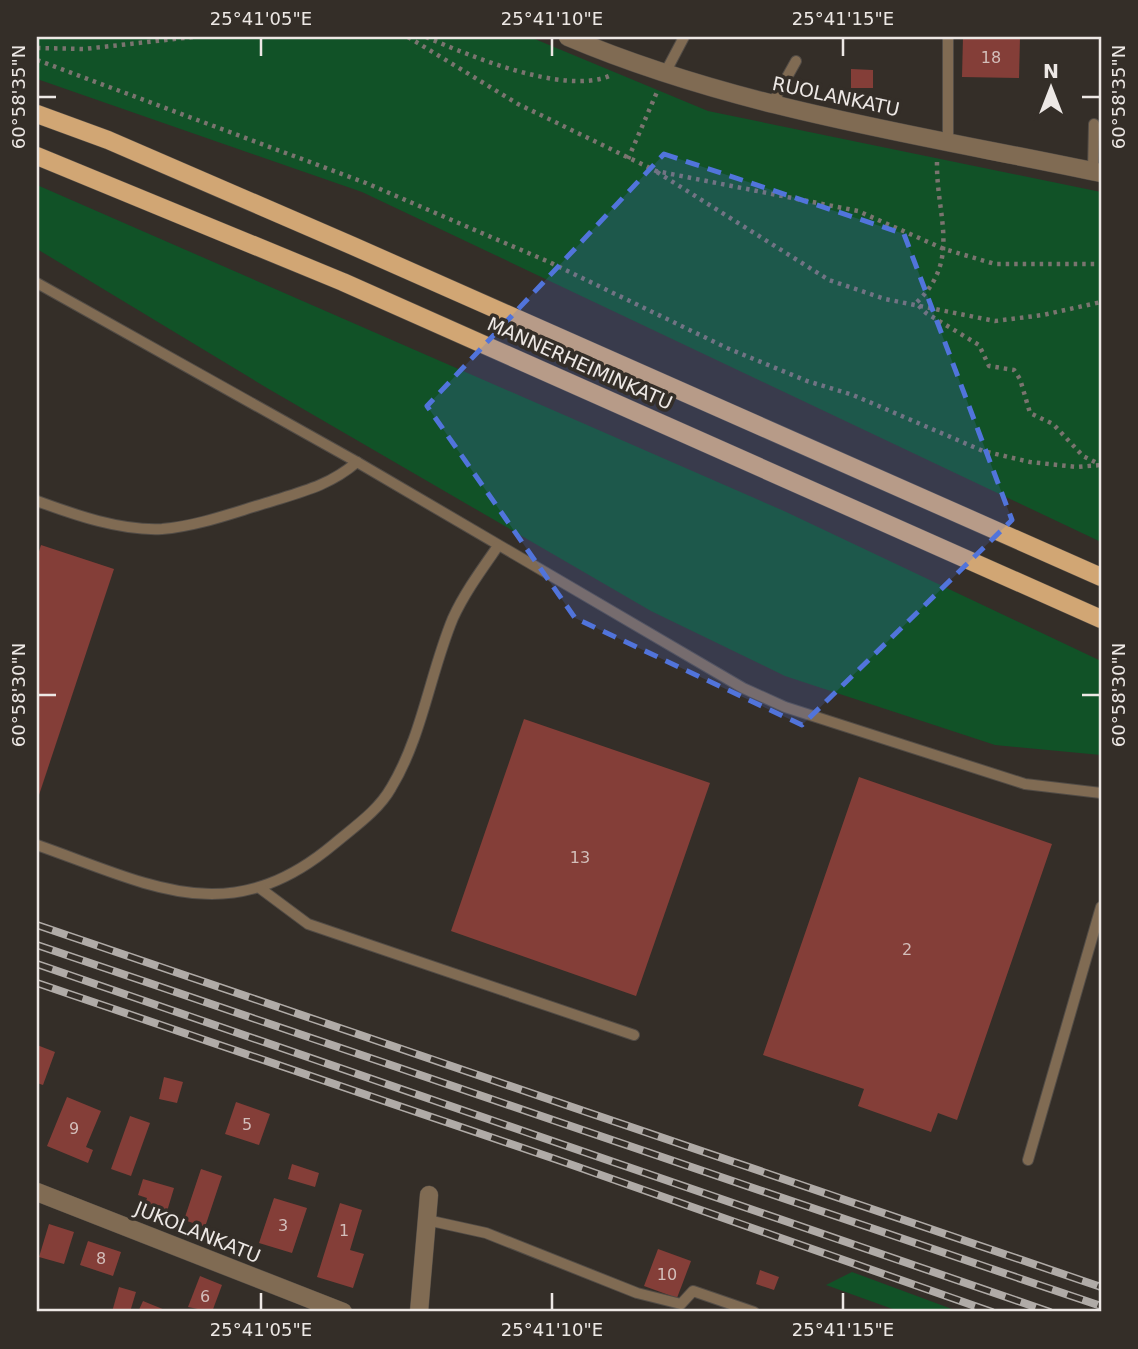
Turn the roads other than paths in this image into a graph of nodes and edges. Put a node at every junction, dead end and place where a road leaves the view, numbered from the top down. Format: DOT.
graph roads {
  1 [pos="568,37"];
  2 [pos="684,37"];
  3 [pos="948,37"];
  4 [pos="796,61"];
  5 [pos="664,75"];
  6 [pos="772,104"];
  7 [pos="37,114"];
  8 [pos="1094,124"];
  9 [pos="943,141"];
  10 [pos="37,156"];
  11 [pos="1097,172"];
  12 [pos="37,283"];
  13 [pos="358,462"];
  14 [pos="37,501"];
  15 [pos="498,546"];
  16 [pos="1101,577"];
  17 [pos="1101,620"];
  18 [pos="1101,793"];
  19 [pos="37,845"];
  20 [pos="261,889"];
  21 [pos="1101,907"];
  22 [pos="634,1035"];
  23 [pos="1028,1160"];
  24 [pos="37,1192"];
  25 [pos="429,1195"];
  26 [pos="427,1220"];
  27 [pos="343,1312"];
  28 [pos="419,1312"];
  29 [pos="754,1312"];
  1 -- 5 [label="street, RUOLANKATU"];
  2 -- 5 [label="lane"];
  3 -- 9 [label="lane"];
  4 -- 6 [label="lane"];
  5 -- 6 [label="street, RUOLANKATU"];
  6 -- 9 [label="street, RUOLANKATU"];
  7 -- 16 [label="main road, MANNERHEIMINKATU"];
  8 -- 11 [label="lane"];
  9 -- 11 [label="street, RUOLANKATU"];
  10 -- 17 [label="main road, MANNERHEIMINKATU"];
  12 -- 13 [label="lane"];
  13 -- 14 [label="lane"];
  13 -- 15 [label="lane"];
  15 -- 18 [label="lane"];
  15 -- 20 [label="lane"];
  19 -- 20 [label="lane"];
  20 -- 22 [label="lane"];
  21 -- 23 [label="lane"];
  24 -- 27 [label="street, JUKOLANKATU"];
  25 -- 26 [label="street"];
  26 -- 28 [label="street"];
  26 -- 29 [label="lane"];
}
